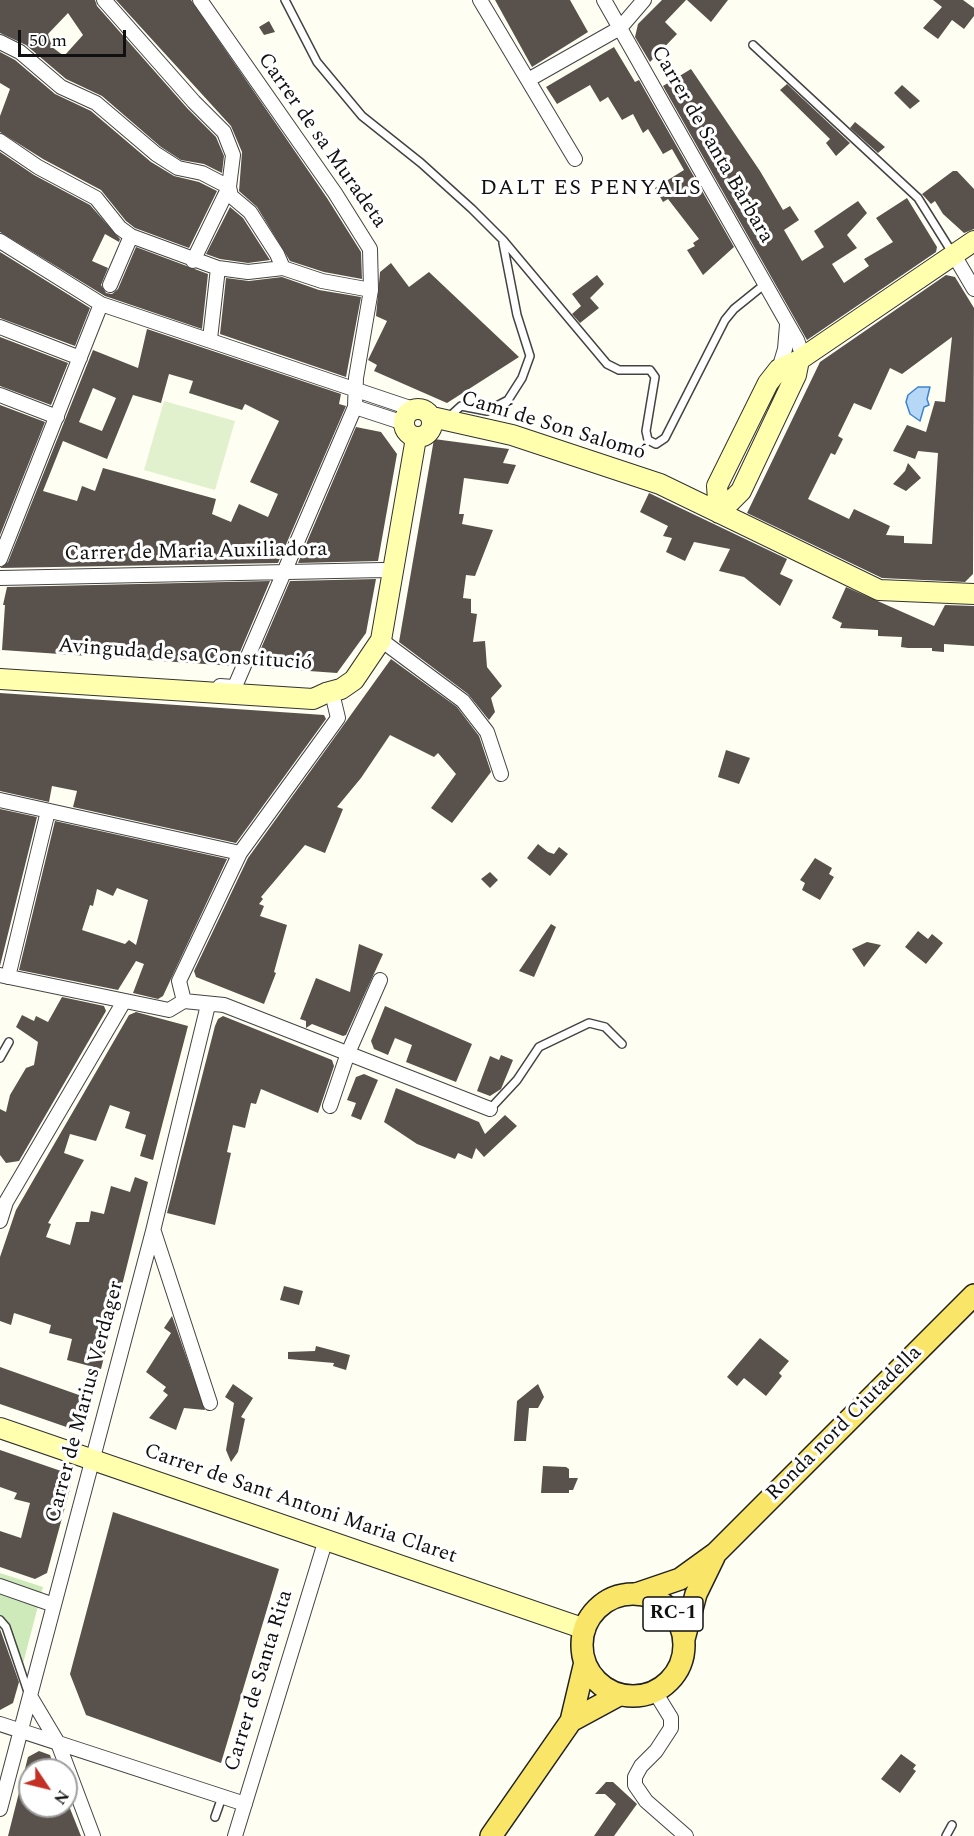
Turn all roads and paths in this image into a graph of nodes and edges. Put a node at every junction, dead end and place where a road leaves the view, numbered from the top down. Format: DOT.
graph roads {
  1 [pos="104,0"];
  2 [pos="200,0"];
  3 [pos="285,0"];
  4 [pos="480,0"];
  5 [pos="604,0"];
  6 [pos="644,0"];
  7 [pos="620,28"];
  8 [pos="0,42"];
  9 [pos="753,45"];
  10 [pos="528,80"];
  11 [pos="0,141"];
  12 [pos="575,159"];
  13 [pos="229,187"];
  14 [pos="131,236"];
  15 [pos="503,240"];
  16 [pos="0,241"];
  17 [pos="974,241"];
  18 [pos="954,255"];
  19 [pos="193,261"];
  20 [pos="218,268"];
  21 [pos="283,268"];
  22 [pos="765,284"];
  23 [pos="110,285"];
  24 [pos="974,289"];
  25 [pos="371,290"];
  26 [pos="102,304"];
  27 [pos="787,325"];
  28 [pos="0,327"];
  29 [pos="210,339"];
  30 [pos="80,358"];
  31 [pos="799,360"];
  32 [pos="779,369"];
  33 [pos="356,388"];
  34 [pos="0,395"];
  35 [pos="354,407"];
  36 [pos="57,417"];
  37 [pos="439,418"];
  38 [pos="411,424"];
  39 [pos="665,486"];
  40 [pos="717,486"];
  41 [pos="719,513"];
  42 [pos="0,559"];
  43 [pos="284,572"];
  44 [pos="392,573"];
  45 [pos="0,578"];
  46 [pos="974,594"];
  47 [pos="381,640"];
  48 [pos="0,667"];
  49 [pos="0,680"];
  50 [pos="236,684"];
  51 [pos="197,692"];
  52 [pos="329,693"];
  53 [pos="501,774"];
  54 [pos="0,800"];
  55 [pos="48,811"];
  56 [pos="240,853"];
  57 [pos="4,976"];
  58 [pos="380,980"];
  59 [pos="184,1001"];
  60 [pos="123,1003"];
  61 [pos="208,1005"];
  62 [pos="9,1042"];
  63 [pos="622,1044"];
  64 [pos="348,1053"];
  65 [pos="0,1058"];
  66 [pos="330,1106"];
  67 [pos="490,1109"];
  68 [pos="3,1197"];
  69 [pos="0,1221"];
  70 [pos="153,1231"];
  71 [pos="974,1295"];
  72 [pos="210,1403"];
  73 [pos="0,1428"];
  74 [pos="92,1460"];
  75 [pos="326,1539"];
  76 [pos="716,1553"];
  77 [pos="0,1586"];
  78 [pos="636,1594"];
  79 [pos="54,1605"];
  80 [pos="0,1620"];
  81 [pos="585,1629"];
  82 [pos="684,1639"];
  83 [pos="585,1662"];
  84 [pos="655,1692"];
  85 [pos="620,1695"];
  86 [pos="30,1696"];
  87 [pos="571,1721"];
  88 [pos="0,1724"];
  89 [pos="21,1731"];
  90 [pos="58,1743"];
  91 [pos="222,1796"];
  92 [pos="245,1804"];
  93 [pos="0,1809"];
  94 [pos="215,1817"];
  95 [pos="952,1825"];
  96 [pos="93,1836"];
  97 [pos="235,1836"];
  98 [pos="491,1836"];
  99 [pos="686,1836"];
  100 [pos="946,1836"];
  1 -- 13 [label="street"];
  2 -- 25 [label="street, Carrer de sa Muradeta"];
  3 -- 15 [label="lane"];
  4 -- 10 [label="street"];
  5 -- 7 [label="street, Carrer de Santa Bàrbara"];
  6 -- 7 [label="street"];
  7 -- 10 [label="street"];
  7 -- 22 [label="street, Carrer de Santa Bàrbara"];
  8 -- 13 [label="street"];
  9 -- 18 [label="lane"];
  10 -- 12 [label="street"];
  11 -- 14 [label="street"];
  13 -- 19 [label="street"];
  13 -- 21 [label="street"];
  14 -- 19 [label="street"];
  14 -- 23 [label="street"];
  15 -- 22 [label="lane"];
  15 -- 37 [label="lane"];
  16 -- 26 [label="street"];
  17 -- 18 [label="street"];
  18 -- 24 [label="street"];
  18 -- 31 [label="street"];
  19 -- 20 [label="street"];
  20 -- 21 [label="street"];
  20 -- 29 [label="street"];
  21 -- 25 [label="street"];
  22 -- 27 [label="street, Carrer de Santa Bàrbara"];
  25 -- 33 [label="street, Carrer de sa Muradeta"];
  26 -- 29 [label="street"];
  26 -- 30 [label="street"];
  27 -- 31 [label="street, Carrer de Santa Bàrbara"];
  27 -- 32 [label="street"];
  28 -- 30 [label="street"];
  29 -- 33 [label="street"];
  30 -- 36 [label="street"];
  31 -- 32 [label="street"];
  31 -- 41 [label="street"];
  32 -- 40 [label="street"];
  33 -- 35 [label="street, Carrer de sa Muradeta"];
  33 -- 38 [label="street"];
  34 -- 36 [label="street"];
  35 -- 38 [label="street"];
  35 -- 43 [label="street, Carrer de sa Muradeta"];
  36 -- 42 [label="street"];
  37 -- 38 [label="street"];
  37 -- 39 [label="street, Camí de Son Salomó"];
  38 -- 44 [label="street"];
  39 -- 40 [label="street"];
  39 -- 41 [label="street"];
  40 -- 41 [label="street"];
  41 -- 46 [label="street"];
  43 -- 44 [label="street, Carrer de Maria Auxiliadora"];
  43 -- 45 [label="street, Carrer de Maria Auxiliadora"];
  43 -- 50 [label="street, Carrer de sa Muradeta"];
  44 -- 47 [label="street"];
  47 -- 52 [label="street"];
  47 -- 53 [label="street"];
  48 -- 50 [label="street, Avinguda de sa Constitució"];
  49 -- 51 [label="street, Avinguda de sa Constitució"];
  50 -- 51 [label="street"];
  50 -- 52 [label="street, Avinguda de sa Constitució"];
  51 -- 52 [label="street, Avinguda de sa Constitució"];
  52 -- 56 [label="street"];
  54 -- 55 [label="street"];
  55 -- 56 [label="street"];
  55 -- 57 [label="street"];
  56 -- 59 [label="street"];
  57 -- 60 [label="street"];
  58 -- 64 [label="street"];
  59 -- 60 [label="street"];
  59 -- 61 [label="street"];
  60 -- 68 [label="street"];
  61 -- 64 [label="street"];
  61 -- 70 [label="street, Carrer de Marius Verdager"];
  62 -- 65 [label="lane"];
  63 -- 67 [label="lane"];
  64 -- 66 [label="street"];
  64 -- 67 [label="street"];
  68 -- 69 [label="street"];
  70 -- 72 [label="street"];
  70 -- 74 [label="street, Carrer de Marius Verdager"];
  71 -- 76 [label="main road, Ronda nord Ciutadella / RC-1"];
  73 -- 74 [label="street, Carrer de Sant Antoni Maria Claret"];
  74 -- 75 [label="street, Carrer de Sant Antoni Maria Claret"];
  74 -- 79 [label="street, Carrer de Marius Verdager"];
  75 -- 81 [label="street, Carrer de Sant Antoni Maria Claret"];
  75 -- 92 [label="street, Carrer de Santa Rita"];
  76 -- 78 [label="main road, RC-1"];
  76 -- 82 [label="main road, RC-1"];
  77 -- 79 [label="street"];
  78 -- 81 [label="main road, RC-1"];
  78 -- 82 [label="main road, RC-1"];
  79 -- 86 [label="street, Carrer de Marius Verdager"];
  80 -- 86 [label="lane"];
  81 -- 83 [label="main road"];
  82 -- 84 [label="main road, RC-1"];
  83 -- 85 [label="main road"];
  83 -- 87 [label="main road"];
  84 -- 85 [label="main road"];
  84 -- 99 [label="street"];
  85 -- 87 [label="main road"];
  86 -- 89 [label="street, Carrer de Marius Verdager"];
  86 -- 90 [label="street"];
  87 -- 98 [label="main road"];
  88 -- 89 [label="street"];
  89 -- 90 [label="street"];
  89 -- 93 [label="street, Carrer de Marius Verdager"];
  90 -- 91 [label="street"];
  90 -- 96 [label="street"];
  91 -- 92 [label="street"];
  91 -- 94 [label="lane"];
  92 -- 97 [label="street, Carrer de Santa Rita"];
  95 -- 100 [label="lane"];
}
